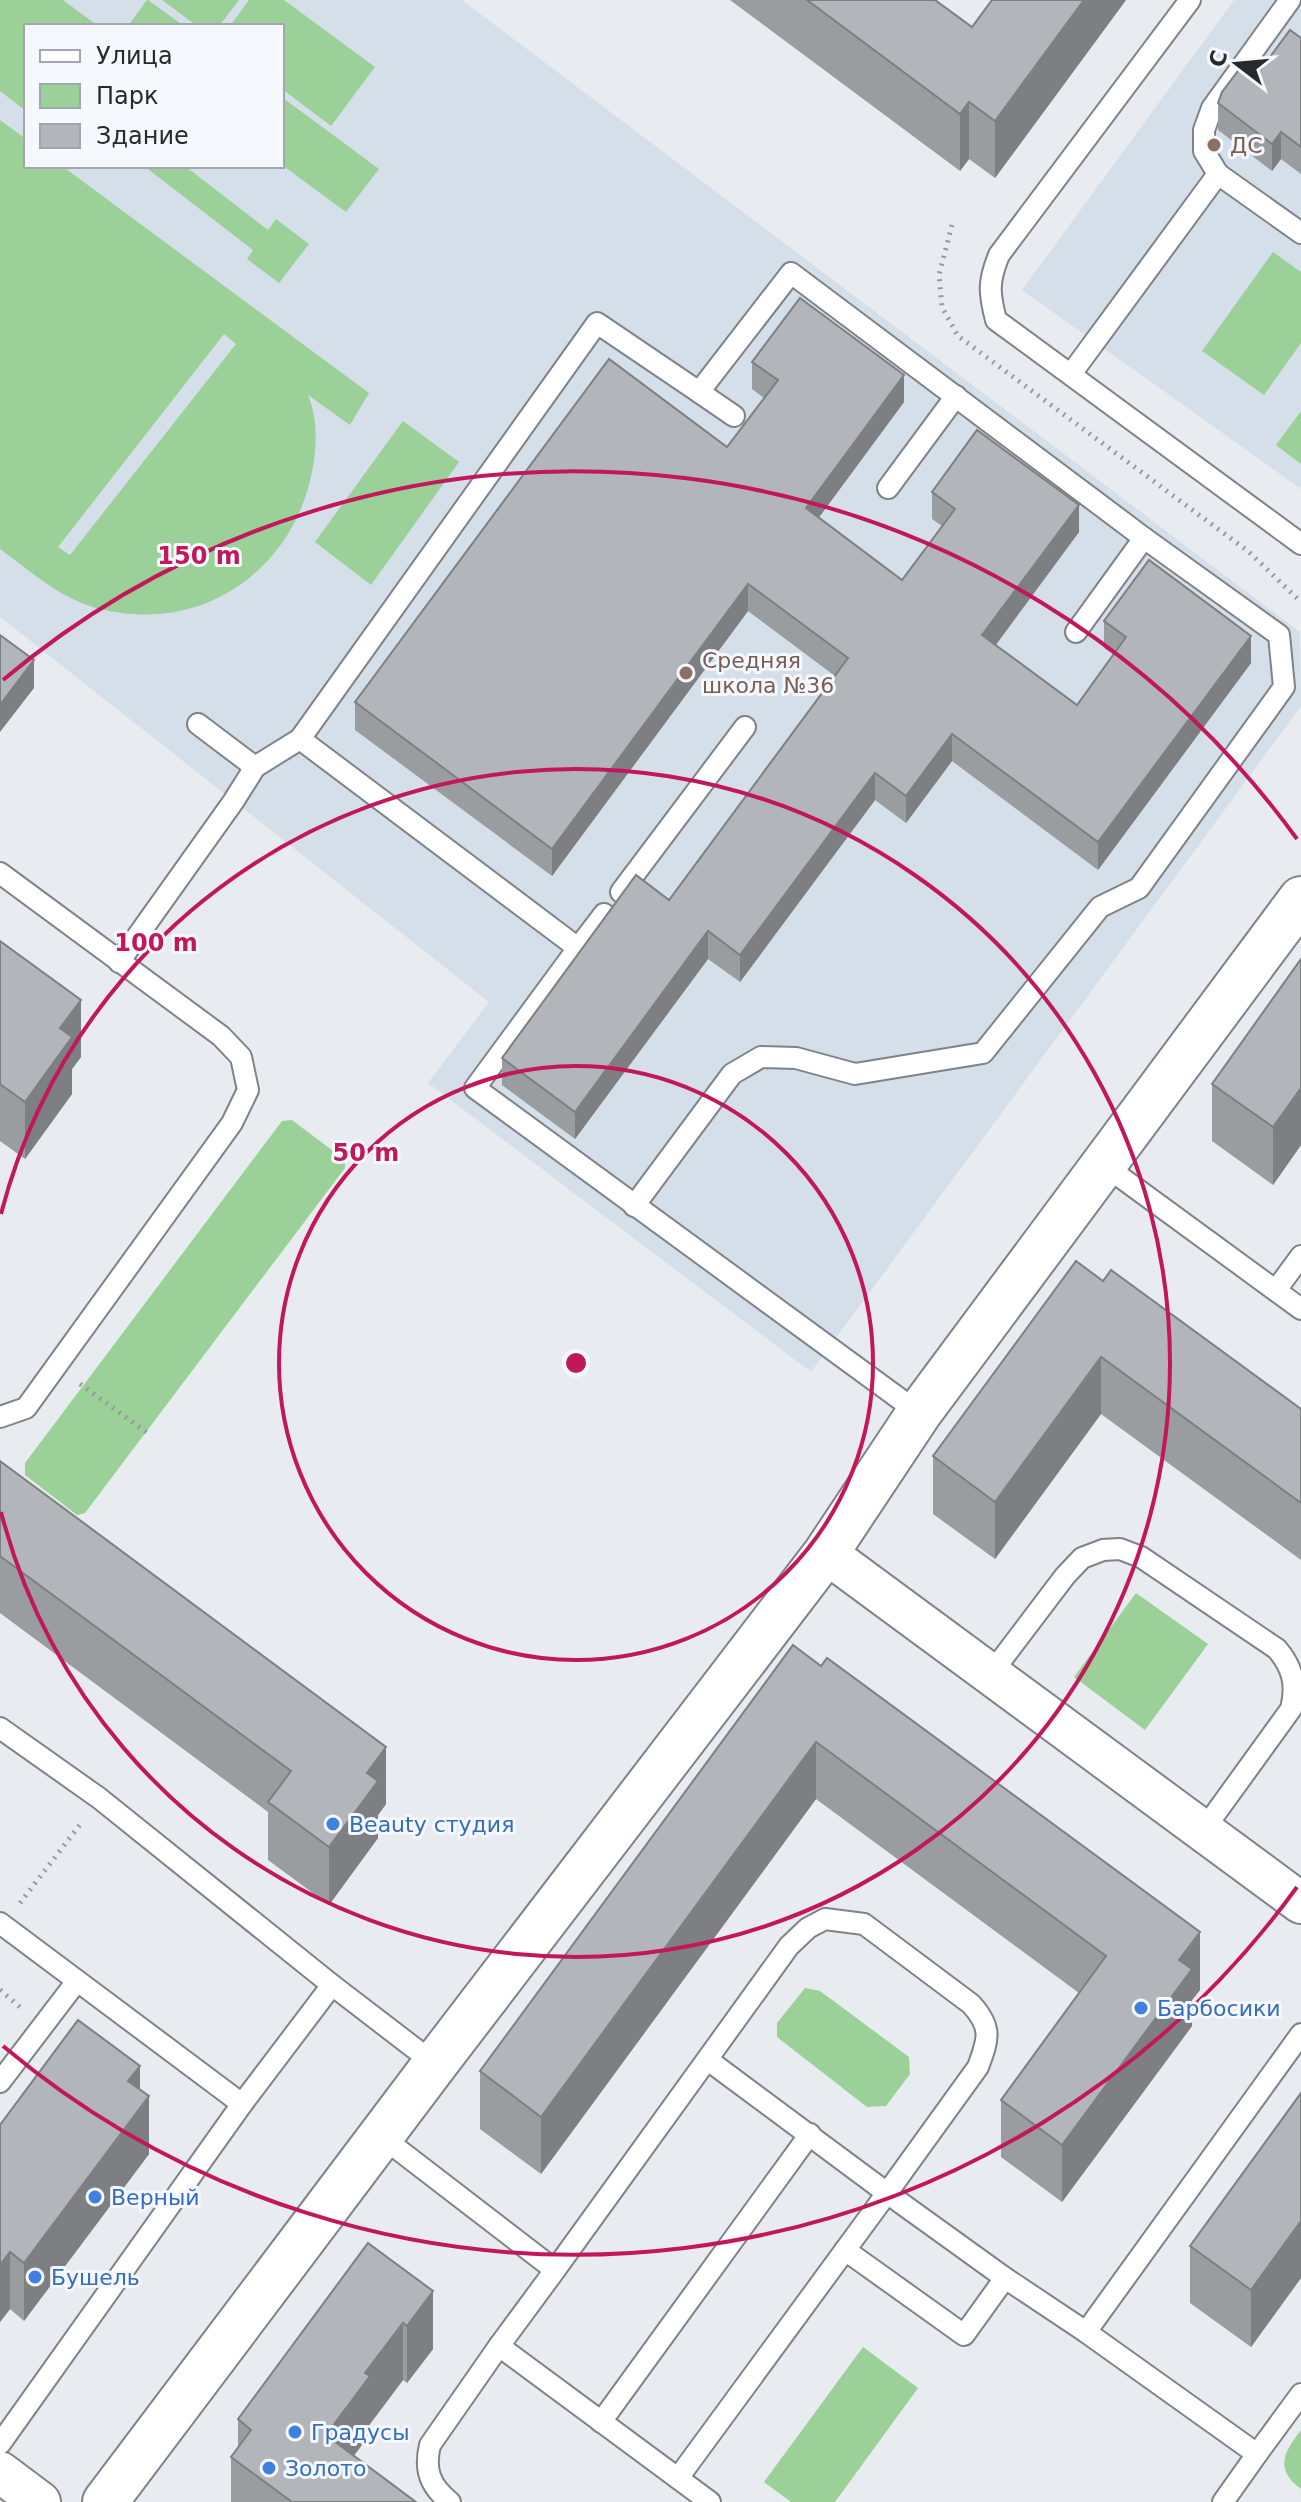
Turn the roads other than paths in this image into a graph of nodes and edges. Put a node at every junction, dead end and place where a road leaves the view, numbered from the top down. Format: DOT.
graph roads {
  1 [pos="1190,0"];
  2 [pos="1290,0"];
  3 [pos="1218,174"];
  4 [pos="1301,233"];
  5 [pos="1071,374"];
  6 [pos="699,392"];
  7 [pos="956,396"];
  8 [pos="734,416"];
  9 [pos="888,488"];
  10 [pos="1144,538"];
  11 [pos="1301,544"];
  12 [pos="1076,632"];
  13 [pos="198,724"];
  14 [pos="745,727"];
  15 [pos="300,739"];
  16 [pos="255,767"];
  17 [pos="0,873"];
  18 [pos="621,892"];
  19 [pos="1301,899"];
  20 [pos="604,914"];
  21 [pos="578,948"];
  22 [pos="119,962"];
  23 [pos="1104,1165"];
  24 [pos="634,1206"];
  25 [pos="1301,1256"];
  26 [pos="1276,1290"];
  27 [pos="1301,1309"];
  28 [pos="919,1413"];
  29 [pos="0,1417"];
  30 [pos="826,1553"];
  31 [pos="990,1675"];
  32 [pos="0,1728"];
  33 [pos="1202,1832"];
  34 [pos="1301,1903"];
  35 [pos="1,1924"];
  36 [pos="77,1981"];
  37 [pos="332,1985"];
  38 [pos="1301,2034"];
  39 [pos="708,2060"];
  40 [pos="435,2064"];
  41 [pos="0,2082"];
  42 [pos="242,2104"];
  43 [pos="810,2134"];
  44 [pos="382,2137"];
  45 [pos="887,2193"];
  46 [pos="845,2250"];
  47 [pos="555,2270"];
  48 [pos="1005,2278"];
  49 [pos="1086,2332"];
  50 [pos="499,2346"];
  51 [pos="1301,2394"];
  52 [pos="601,2422"];
  53 [pos="0,2444"];
  54 [pos="1257,2454"];
  55 [pos="0,2472"];
  56 [pos="678,2478"];
  57 [pos="40,2502"];
  58 [pos="105,2502"];
  59 [pos="450,2502"];
  60 [pos="710,2502"];
  61 [pos="1223,2502"];
  1 -- 5 [label="lane"];
  2 -- 3 [label="lane"];
  3 -- 4 [label="lane"];
  3 -- 5 [label="lane"];
  5 -- 11 [label="lane"];
  6 -- 7 [label="lane"];
  6 -- 8 [label="lane"];
  6 -- 15 [label="lane"];
  7 -- 9 [label="lane"];
  7 -- 10 [label="lane"];
  10 -- 12 [label="lane"];
  10 -- 24 [label="lane"];
  13 -- 16 [label="lane"];
  14 -- 18 [label="lane"];
  15 -- 16 [label="lane"];
  15 -- 21 [label="lane"];
  16 -- 22 [label="lane"];
  17 -- 22 [label="lane"];
  19 -- 23 [label="street"];
  20 -- 21 [label="lane"];
  21 -- 24 [label="lane"];
  22 -- 29 [label="lane"];
  23 -- 26 [label="lane"];
  23 -- 28 [label="street"];
  24 -- 28 [label="lane"];
  25 -- 26 [label="lane"];
  26 -- 27 [label="lane"];
  28 -- 30 [label="street"];
  30 -- 31 [label="street"];
  30 -- 40 [label="street"];
  31 -- 33 [label="street"];
  31 -- 33 [label="lane"];
  32 -- 37 [label="lane"];
  33 -- 34 [label="street"];
  35 -- 36 [label="lane"];
  36 -- 41 [label="lane"];
  36 -- 42 [label="lane"];
  37 -- 40 [label="lane"];
  37 -- 42 [label="lane"];
  38 -- 49 [label="lane"];
  39 -- 43 [label="lane"];
  39 -- 45 [label="lane"];
  39 -- 47 [label="lane"];
  40 -- 44 [label="street"];
  42 -- 53 [label="lane"];
  43 -- 45 [label="lane"];
  43 -- 52 [label="lane"];
  44 -- 47 [label="lane"];
  44 -- 58 [label="street"];
  45 -- 46 [label="lane"];
  45 -- 48 [label="lane"];
  46 -- 48 [label="lane"];
  46 -- 56 [label="lane"];
  47 -- 50 [label="lane"];
  48 -- 49 [label="lane"];
  49 -- 54 [label="lane"];
  50 -- 52 [label="lane"];
  50 -- 59 [label="lane"];
  51 -- 54 [label="lane"];
  52 -- 56 [label="lane"];
  54 -- 61 [label="lane"];
  55 -- 57 [label="street"];
  56 -- 60 [label="lane"];
}
